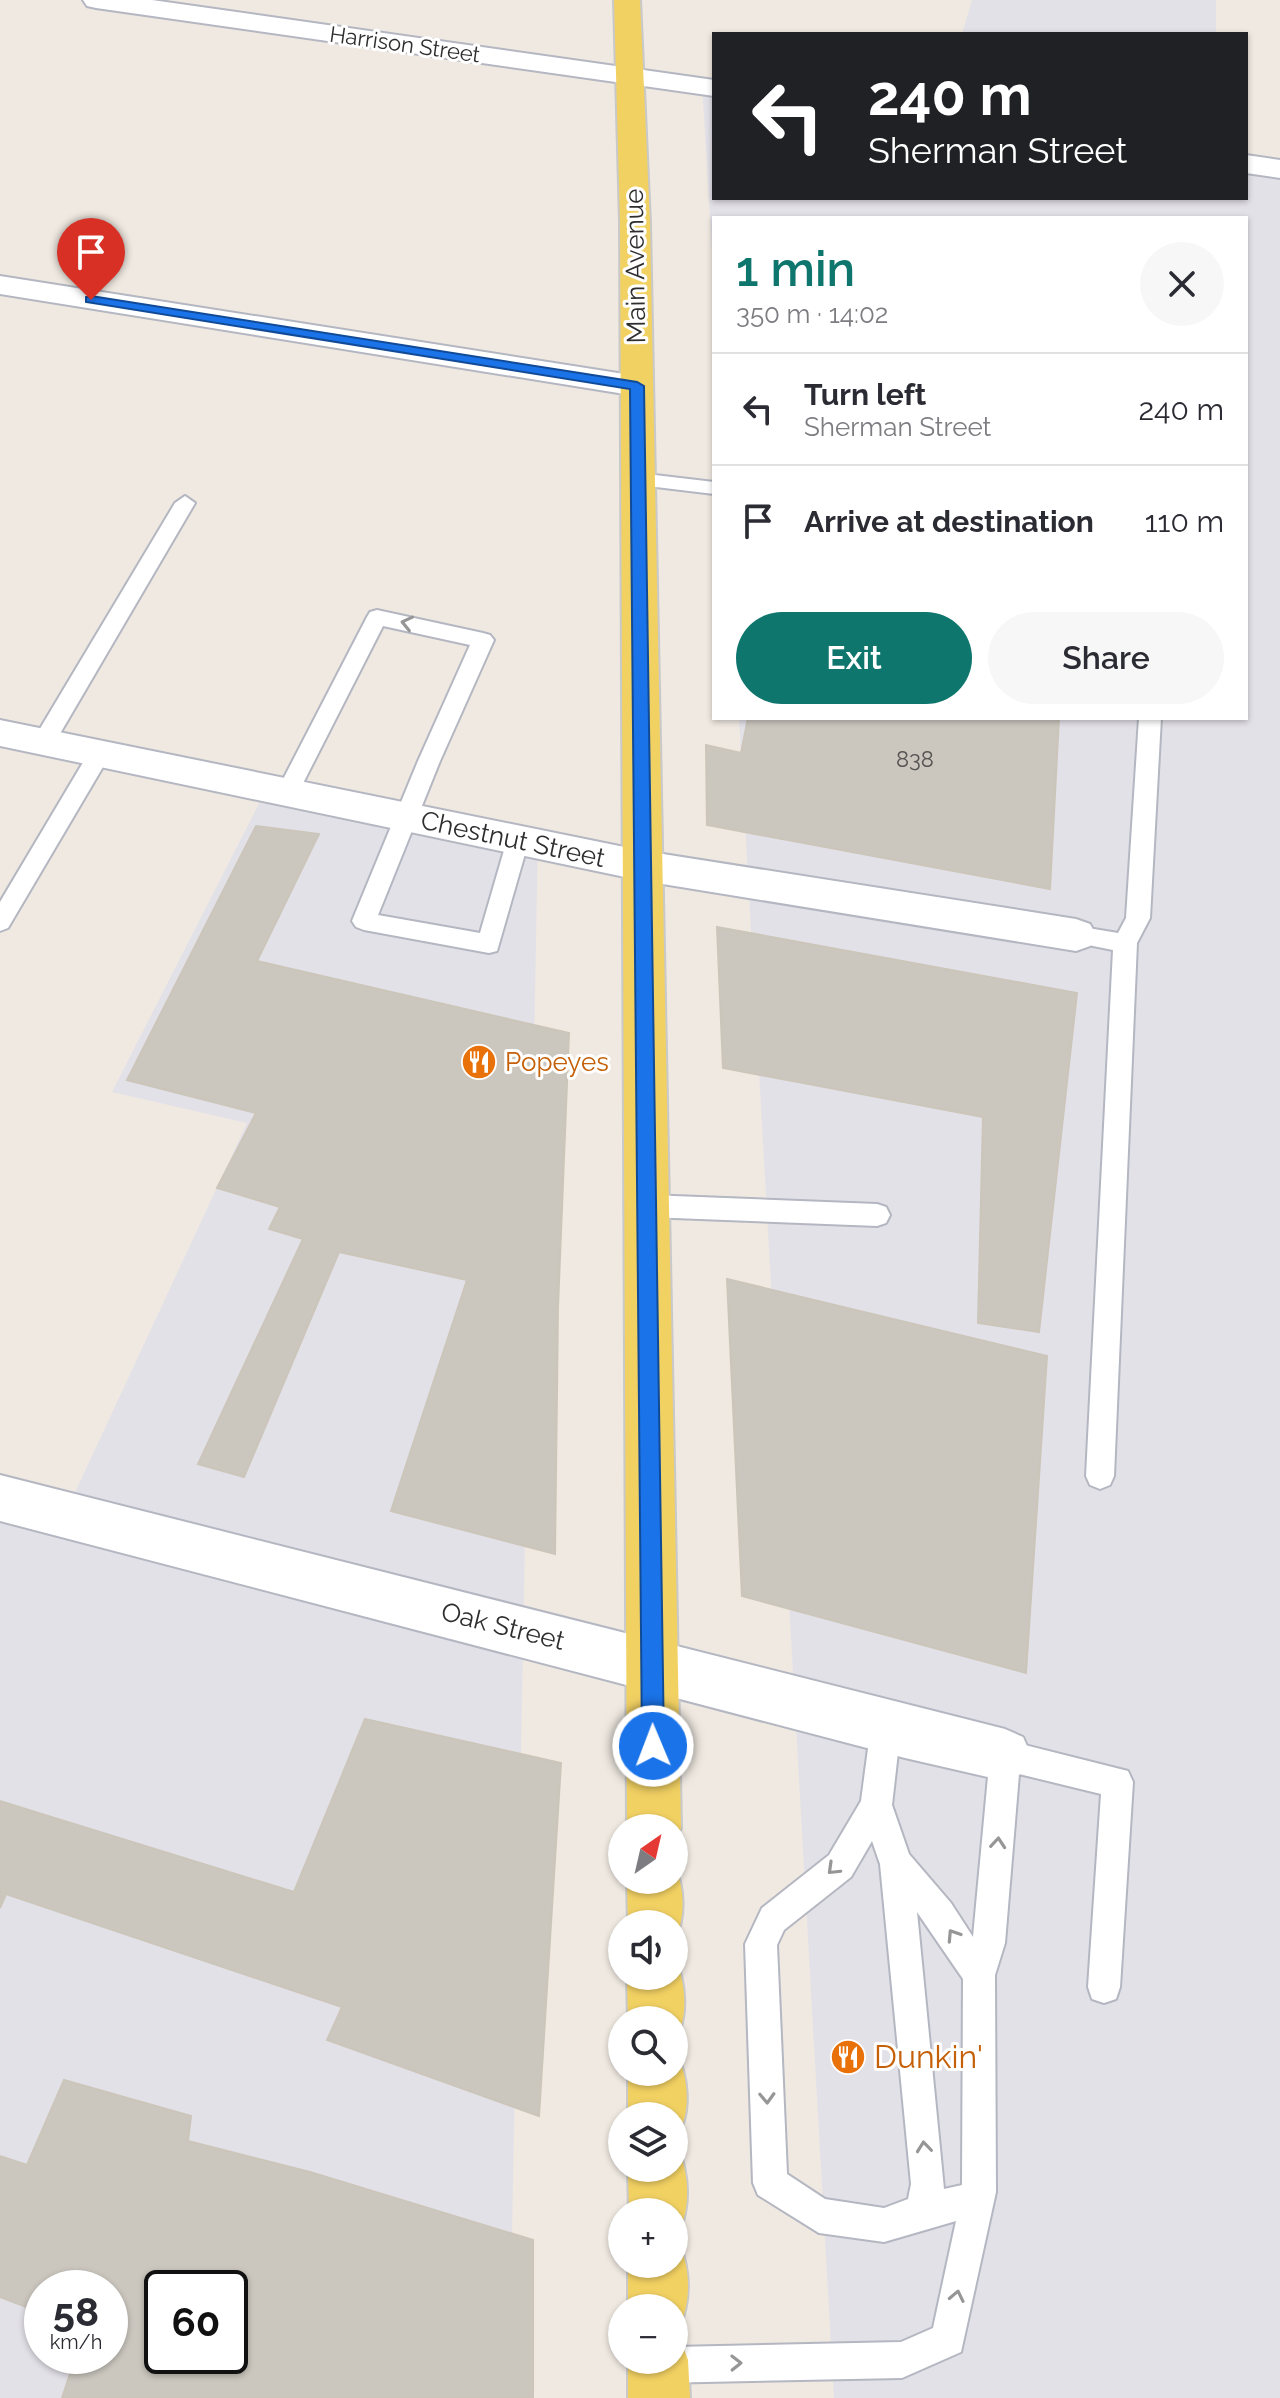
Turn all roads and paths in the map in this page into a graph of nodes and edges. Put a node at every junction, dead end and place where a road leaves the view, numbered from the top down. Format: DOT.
graph roads {
  1 [pos="96,0"];
  2 [pos="627,0"];
  3 [pos="628,76"];
  4 [pos="712,88"];
  5 [pos="1248,164"];
  6 [pos="1280,169"];
  7 [pos="0,285"];
  8 [pos="637,386"];
  9 [pos="638,479"];
  10 [pos="712,488"];
  11 [pos="185,503"];
  12 [pos="1150,720"];
  13 [pos="0,733"];
  14 [pos="43,743"];
  15 [pos="99,755"];
  16 [pos="287,793"];
  17 [pos="406,818"];
  18 [pos="518,840"];
  19 [pos="644,866"];
  20 [pos="0,922"];
  21 [pos="1076,935"];
  22 [pos="1125,943"];
  23 [pos="648,1206"];
  24 [pos="877,1215"];
  25 [pos="1100,1476"];
  26 [pos="0,1498"];
  27 [pos="652,1664"];
  28 [pos="886,1726"];
  29 [pos="1005,1755"];
  30 [pos="876,1805"];
  31 [pos="654,1814"];
  32 [pos="896,1864"];
  33 [pos="979,1975"];
  34 [pos="1104,1987"];
  35 [pos="978,2198"];
  36 [pos="923,2211"];
  37 [pos="688,2358"];
  1 -- 3 [label="street, Harrison Street"];
  2 -- 3 [label="main road, Main Avenue"];
  3 -- 4 [label="street, Harrison Street"];
  3 -- 8 [label="main road, Main Avenue"];
  5 -- 6 [label="street"];
  7 -- 8 [label="street"];
  8 -- 9 [label="main road, Main Avenue"];
  9 -- 10 [label="lane"];
  9 -- 19 [label="main road, Main Avenue"];
  11 -- 14 [label="lane"];
  12 -- 22 [label="lane"];
  13 -- 14 [label="street, Chestnut Street"];
  14 -- 15 [label="street, Chestnut Street"];
  15 -- 16 [label="street, Chestnut Street"];
  15 -- 20 [label="lane"];
  16 -- 17 [label="street, Chestnut Street"];
  17 -- 16 [label="lane, one-way"];
  17 -- 18 [label="street, Chestnut Street"];
  17 -- 18 [label="lane"];
  18 -- 19 [label="street, Chestnut Street"];
  19 -- 21 [label="street, Chestnut Street"];
  19 -- 23 [label="main road, Main Avenue"];
  21 -- 22 [label="lane"];
  22 -- 25 [label="lane"];
  23 -- 24 [label="lane"];
  23 -- 27 [label="main road, Main Avenue"];
  26 -- 27 [label="street, Oak Street"];
  27 -- 28 [label="street, Oak Street"];
  27 -- 31 [label="main road, Main Avenue"];
  28 -- 29 [label="street, Oak Street"];
  28 -- 30 [label="lane"];
  33 -- 29 [label="lane, one-way"];
  29 -- 34 [label="lane"];
  30 -- 32 [label="lane"];
  30 -- 36 [label="lane, one-way"];
  33 -- 32 [label="lane, one-way"];
  36 -- 32 [label="lane, one-way"];
  33 -- 35 [label="lane"];
  35 -- 36 [label="lane"];
  37 -- 35 [label="lane, one-way"];
}
